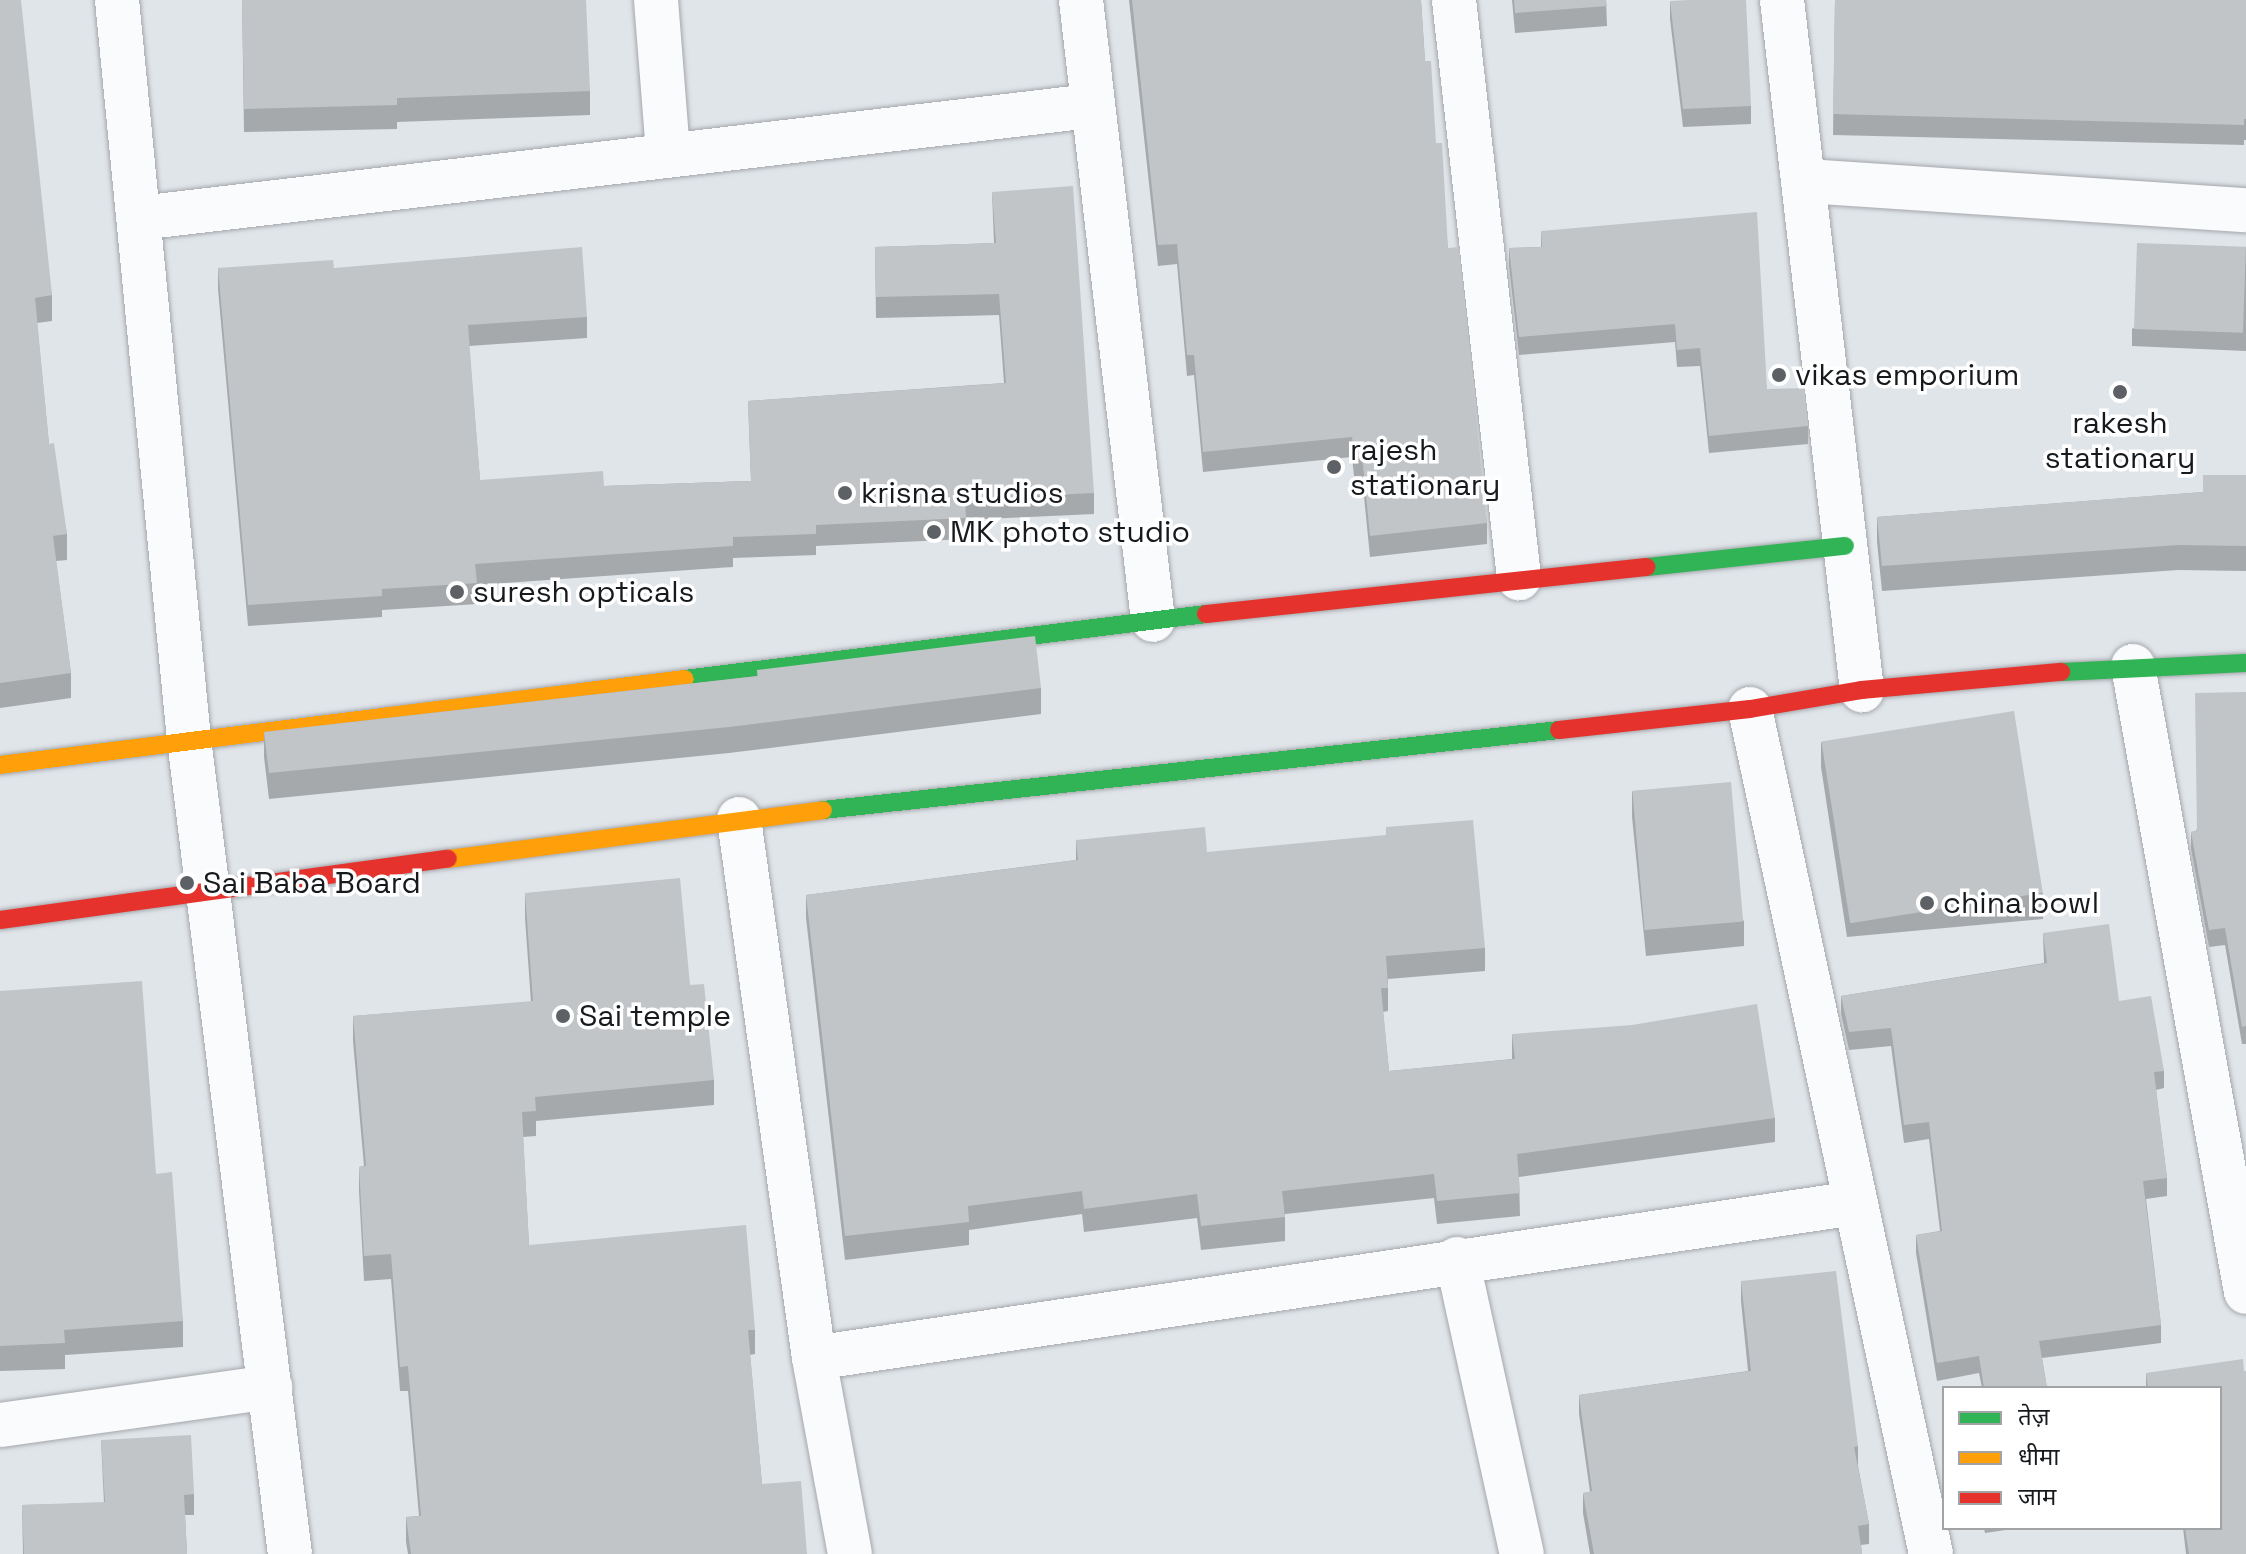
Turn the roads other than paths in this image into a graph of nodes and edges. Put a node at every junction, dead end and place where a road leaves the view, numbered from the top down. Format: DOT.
graph roads {
  1 [pos="117,0"];
  2 [pos="656,0"];
  3 [pos="1081,0"];
  4 [pos="1454,0"];
  5 [pos="1782,0"];
  6 [pos="1091,106"];
  7 [pos="668,153"];
  8 [pos="1806,181"];
  9 [pos="2246,210"];
  10 [pos="140,218"];
  11 [pos="1845,546"];
  12 [pos="1519,578"];
  13 [pos="1153,620"];
  14 [pos="2246,663"];
  15 [pos="2133,666"];
  16 [pos="1862,690"];
  17 [pos="1750,709"];
  18 [pos="189,739"];
  19 [pos="0,765"];
  20 [pos="739,819"];
  21 [pos="211,890"];
  22 [pos="0,920"];
  23 [pos="1855,1203"];
  24 [pos="1457,1259"];
  25 [pos="2246,1292"];
  26 [pos="814,1358"];
  27 [pos="270,1387"];
  28 [pos="0,1425"];
  29 [pos="290,1554"];
  30 [pos="850,1554"];
  31 [pos="1522,1554"];
  32 [pos="1931,1554"];
  1 -- 10 [label="street"];
  2 -- 7 [label="street"];
  3 -- 6 [label="street"];
  4 -- 12 [label="street"];
  5 -- 8 [label="street"];
  6 -- 7 [label="street"];
  6 -- 13 [label="street"];
  7 -- 10 [label="street"];
  8 -- 9 [label="street"];
  8 -- 11 [label="street"];
  10 -- 18 [label="street"];
  11 -- 12 [label="street"];
  11 -- 16 [label="street"];
  12 -- 13 [label="street"];
  13 -- 18 [label="street"];
  14 -- 15 [label="street"];
  15 -- 16 [label="street"];
  15 -- 25 [label="street"];
  16 -- 17 [label="street"];
  17 -- 20 [label="street"];
  17 -- 23 [label="street"];
  18 -- 19 [label="street"];
  18 -- 21 [label="street"];
  20 -- 21 [label="street"];
  20 -- 26 [label="street"];
  21 -- 22 [label="street"];
  21 -- 27 [label="street"];
  23 -- 24 [label="street"];
  23 -- 32 [label="street"];
  24 -- 26 [label="street"];
  24 -- 31 [label="street"];
  26 -- 30 [label="street"];
  27 -- 28 [label="street"];
  27 -- 29 [label="street"];
}
